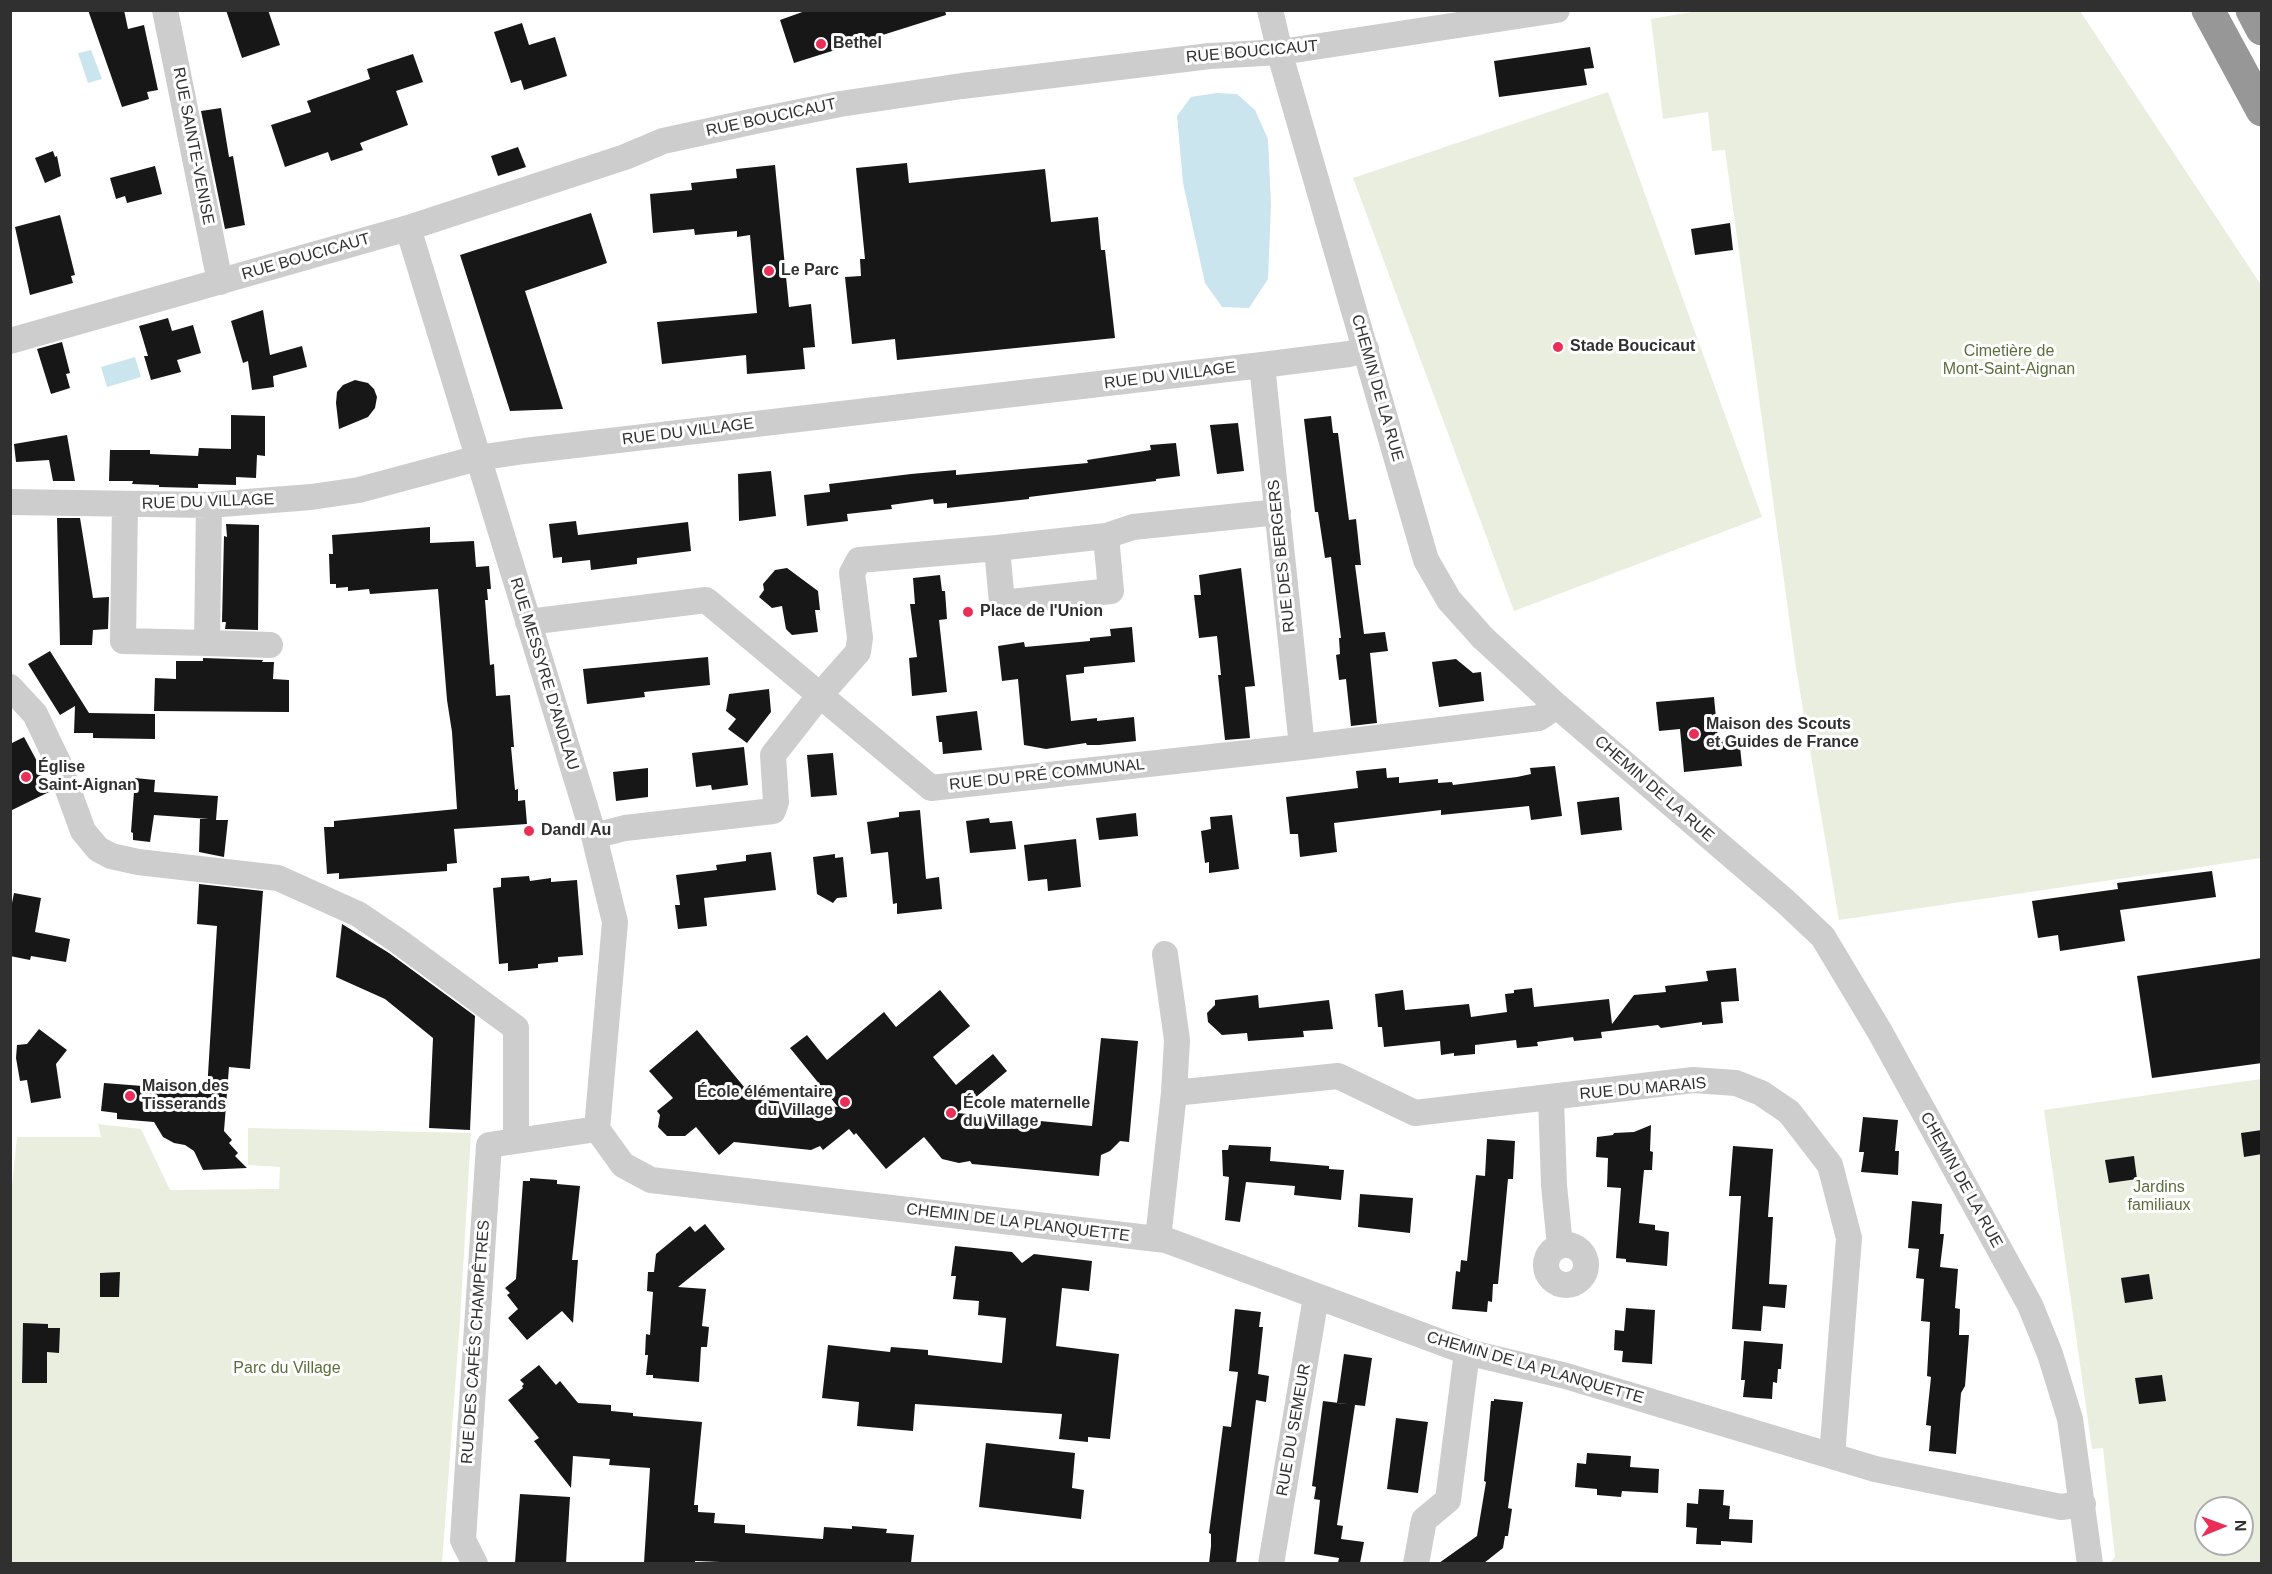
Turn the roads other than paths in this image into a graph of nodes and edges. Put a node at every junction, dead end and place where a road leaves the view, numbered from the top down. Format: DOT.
graph roads {
  1 [pos="165,10"];
  2 [pos="1270,10"];
  3 [pos="1557,10"];
  4 [pos="2208,10"];
  5 [pos="2252,10"];
  6 [pos="2262,29"];
  7 [pos="1281,52"];
  8 [pos="2262,110"];
  9 [pos="408,228"];
  10 [pos="220,282"];
  11 [pos="10,341"];
  12 [pos="1366,349"];
  13 [pos="1262,365"];
  14 [pos="478,458"];
  15 [pos="10,502"];
  16 [pos="125,504"];
  17 [pos="208,505"];
  18 [pos="1278,513"];
  19 [pos="1106,536"];
  20 [pos="997,548"];
  21 [pos="528,622"];
  22 [pos="207,644"];
  23 [pos="270,645"];
  24 [pos="10,687"];
  25 [pos="820,695"];
  26 [pos="1557,706"];
  27 [pos="1302,747"];
  28 [pos="594,836"];
  29 [pos="1165,954"];
  30 [pos="1174,1093"];
  31 [pos="1551,1098"];
  32 [pos="597,1129"];
  33 [pos="516,1141"];
  34 [pos="1158,1239"];
  35 [pos="1560,1246"];
  36 [pos="1316,1297"];
  37 [pos="1467,1352"];
  38 [pos="1832,1456"];
  39 [pos="2083,1504"];
  40 [pos="475,1563"];
  41 [pos="1271,1563"];
  42 [pos="1416,1563"];
  43 [pos="2090,1563"];
  1 -- 10 [label="street, RUE SAINTE-VENISE"];
  2 -- 7 [label="street, CHEMIN DE LA RUE"];
  3 -- 7 [label="street, RUE BOUCICAUT"];
  4 -- 8 [label="highway"];
  5 -- 6 [label="highway"];
  7 -- 9 [label="street, RUE BOUCICAUT"];
  7 -- 12 [label="street, CHEMIN DE LA RUE"];
  9 -- 10 [label="street, RUE BOUCICAUT"];
  9 -- 14 [label="street, RUE MESSYRE D'ANDLAU"];
  10 -- 11 [label="street, RUE BOUCICAUT"];
  12 -- 13 [label="street, RUE DU VILLAGE"];
  12 -- 26 [label="street, CHEMIN DE LA RUE"];
  13 -- 14 [label="street, RUE DU VILLAGE"];
  13 -- 18 [label="street, RUE DES BERGERS"];
  14 -- 17 [label="street, RUE DU VILLAGE"];
  14 -- 21 [label="street, RUE MESSYRE D'ANDLAU"];
  15 -- 16 [label="street, RUE DU VILLAGE"];
  16 -- 17 [label="street, RUE DU VILLAGE"];
  16 -- 22 [label="street"];
  17 -- 22 [label="street"];
  18 -- 19 [label="street"];
  18 -- 27 [label="street, RUE DES BERGERS"];
  19 -- 20 [label="street"];
  19 -- 20 [label="street"];
  20 -- 25 [label="street"];
  21 -- 25 [label="street, RUE DU PRÉ COMMUNAL"];
  21 -- 28 [label="street, RUE MESSYRE D'ANDLAU"];
  22 -- 23 [label="street"];
  24 -- 33 [label="street"];
  25 -- 27 [label="street, RUE DU PRÉ COMMUNAL"];
  25 -- 28 [label="street"];
  26 -- 27 [label="street, RUE DU PRÉ COMMUNAL"];
  26 -- 39 [label="street, CHEMIN DE LA RUE"];
  28 -- 32 [label="street, RUE MESSYRE D'ANDLAU"];
  29 -- 30 [label="street"];
  30 -- 31 [label="street, RUE DU MARAIS"];
  30 -- 34 [label="street"];
  31 -- 35 [label="street"];
  31 -- 38 [label="street, RUE DU MARAIS"];
  32 -- 33 [label="street"];
  32 -- 34 [label="street, CHEMIN DE LA PLANQUETTE"];
  33 -- 40 [label="street, RUE DES CAFÉS CHAMPÊTRES"];
  34 -- 36 [label="street, CHEMIN DE LA PLANQUETTE"];
  36 -- 37 [label="street, CHEMIN DE LA PLANQUETTE"];
  36 -- 41 [label="street, RUE DU SEMEUR"];
  37 -- 38 [label="street, CHEMIN DE LA PLANQUETTE"];
  37 -- 42 [label="street"];
  38 -- 39 [label="street, CHEMIN DE LA PLANQUETTE"];
  39 -- 43 [label="street, CHEMIN DE LA RUE"];
}
